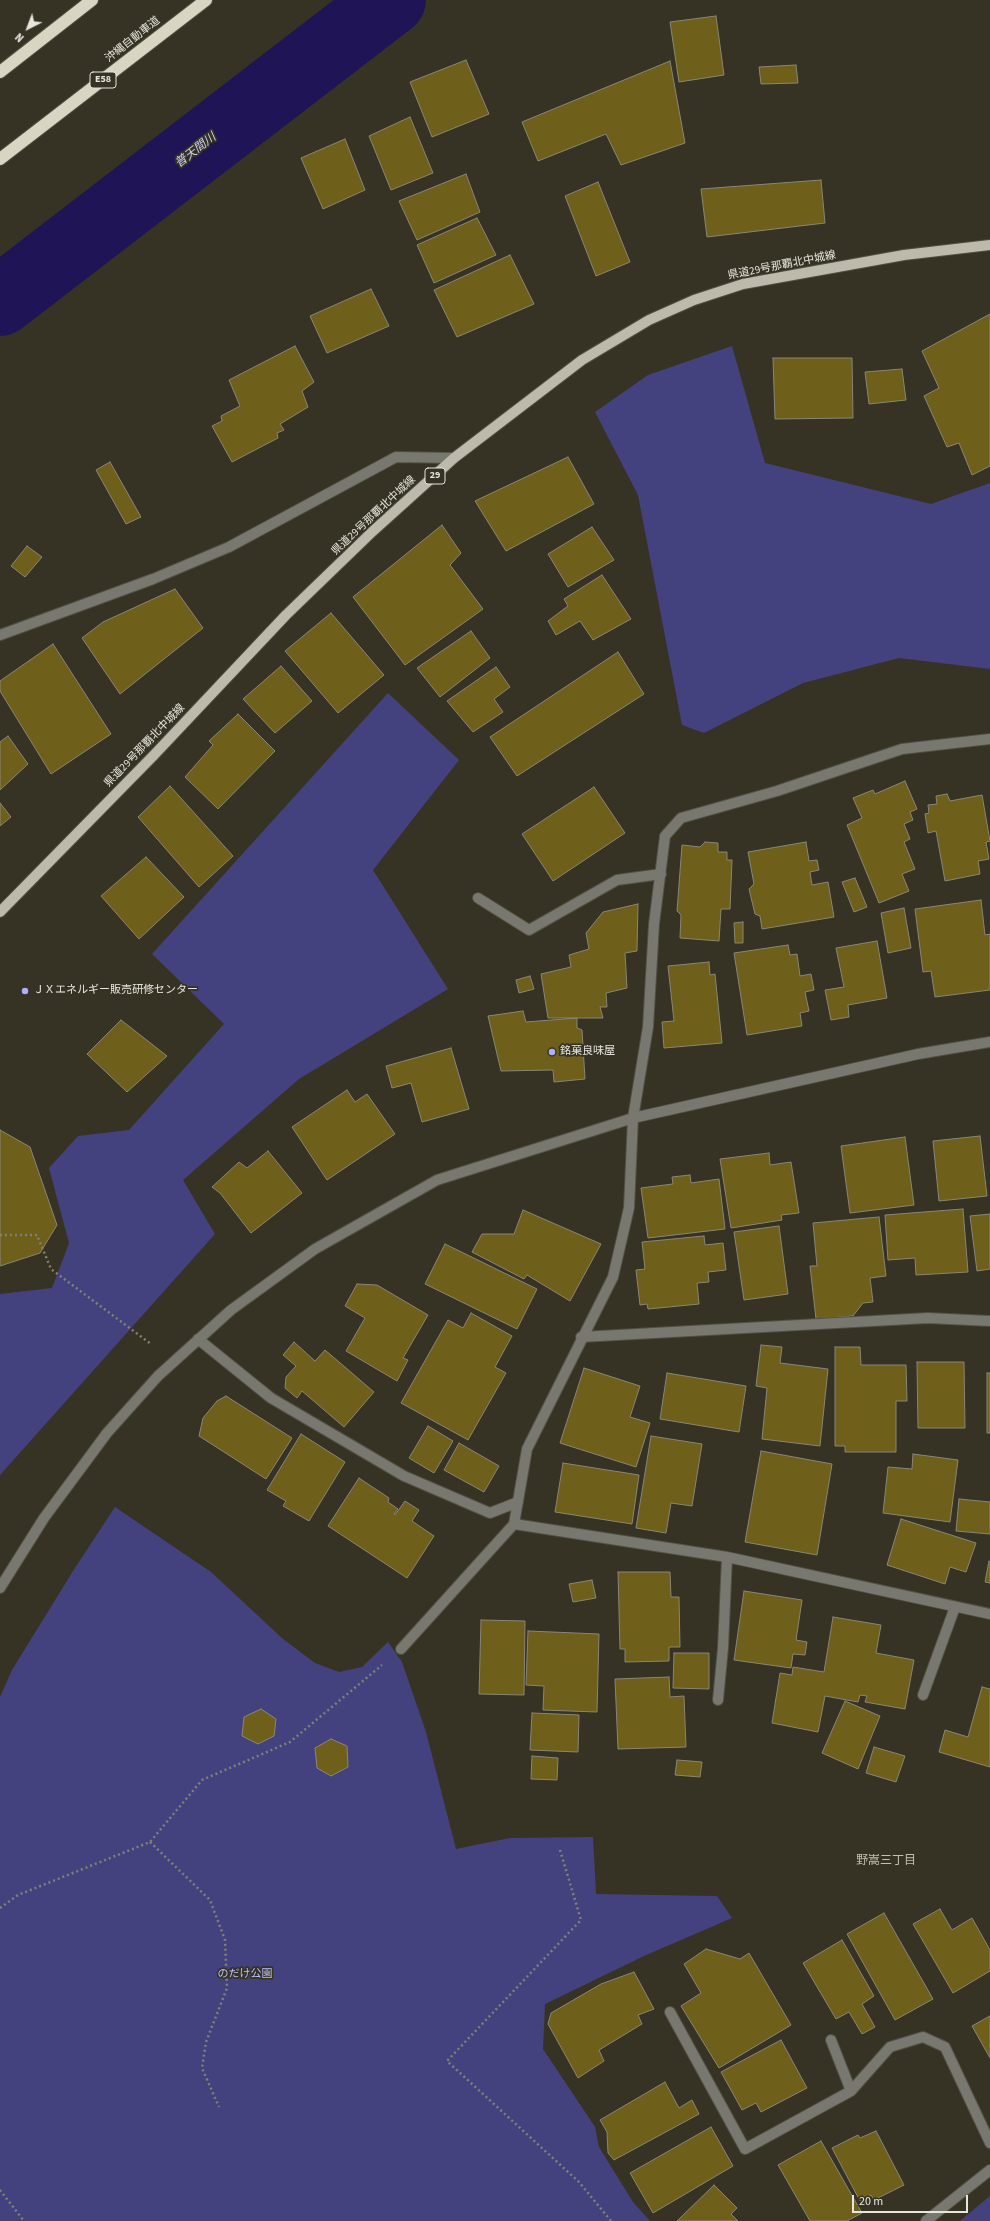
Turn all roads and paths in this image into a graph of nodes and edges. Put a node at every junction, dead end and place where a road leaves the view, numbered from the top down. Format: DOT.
graph roads {
  1 [pos="92,0"];
  2 [pos="206,0"];
  3 [pos="0,72"];
  4 [pos="0,159"];
  5 [pos="990,245"];
  6 [pos="454,458"];
  7 [pos="0,635"];
  8 [pos="990,739"];
  9 [pos="661,874"];
  10 [pos="478,898"];
  11 [pos="0,912"];
  12 [pos="990,1042"];
  13 [pos="633,1118"];
  14 [pos="0,1235"];
  15 [pos="990,1321"];
  16 [pos="581,1337"];
  17 [pos="198,1340"];
  18 [pos="150,1344"];
  19 [pos="518,1502"];
  20 [pos="514,1524"];
  21 [pos="726,1557"];
  22 [pos="0,1588"];
  23 [pos="955,1607"];
  24 [pos="990,1614"];
  25 [pos="400,1649"];
  26 [pos="923,1695"];
  27 [pos="718,1700"];
  28 [pos="150,1842"];
  29 [pos="560,1850"];
  30 [pos="0,1908"];
  31 [pos="670,2012"];
  32 [pos="831,2040"];
  33 [pos="851,2091"];
  34 [pos="219,2107"];
  35 [pos="990,2143"];
  36 [pos="990,2170"];
  37 [pos="0,2190"];
  38 [pos="24,2221"];
  39 [pos="611,2221"];
  40 [pos="926,2221"];
  1 -- 3 [label="highway"];
  2 -- 4 [label="highway, 沖縄自動車道 / E58"];
  5 -- 6 [label="main road, 県道29号那覇北中城線 / 29"];
  6 -- 7 [label="street"];
  6 -- 11 [label="main road, 県道29号那覇北中城線 / 29"];
  8 -- 9 [label="street"];
  9 -- 10 [label="street"];
  9 -- 13 [label="street"];
  12 -- 13 [label="street"];
  13 -- 16 [label="street"];
  13 -- 17 [label="street"];
  14 -- 18 [label="path"];
  15 -- 16 [label="street"];
  16 -- 19 [label="street"];
  17 -- 19 [label="street"];
  17 -- 22 [label="street"];
  19 -- 20 [label="street"];
  20 -- 21 [label="street"];
  20 -- 25 [label="street"];
  21 -- 23 [label="street"];
  21 -- 27 [label="street"];
  23 -- 24 [label="street"];
  23 -- 26 [label="street"];
  25 -- 28 [label="path"];
  28 -- 30 [label="path"];
  28 -- 34 [label="path"];
  29 -- 39 [label="path"];
  31 -- 33 [label="street"];
  32 -- 33 [label="street"];
  33 -- 35 [label="street"];
  36 -- 40 [label="street"];
  37 -- 38 [label="path"];
}
